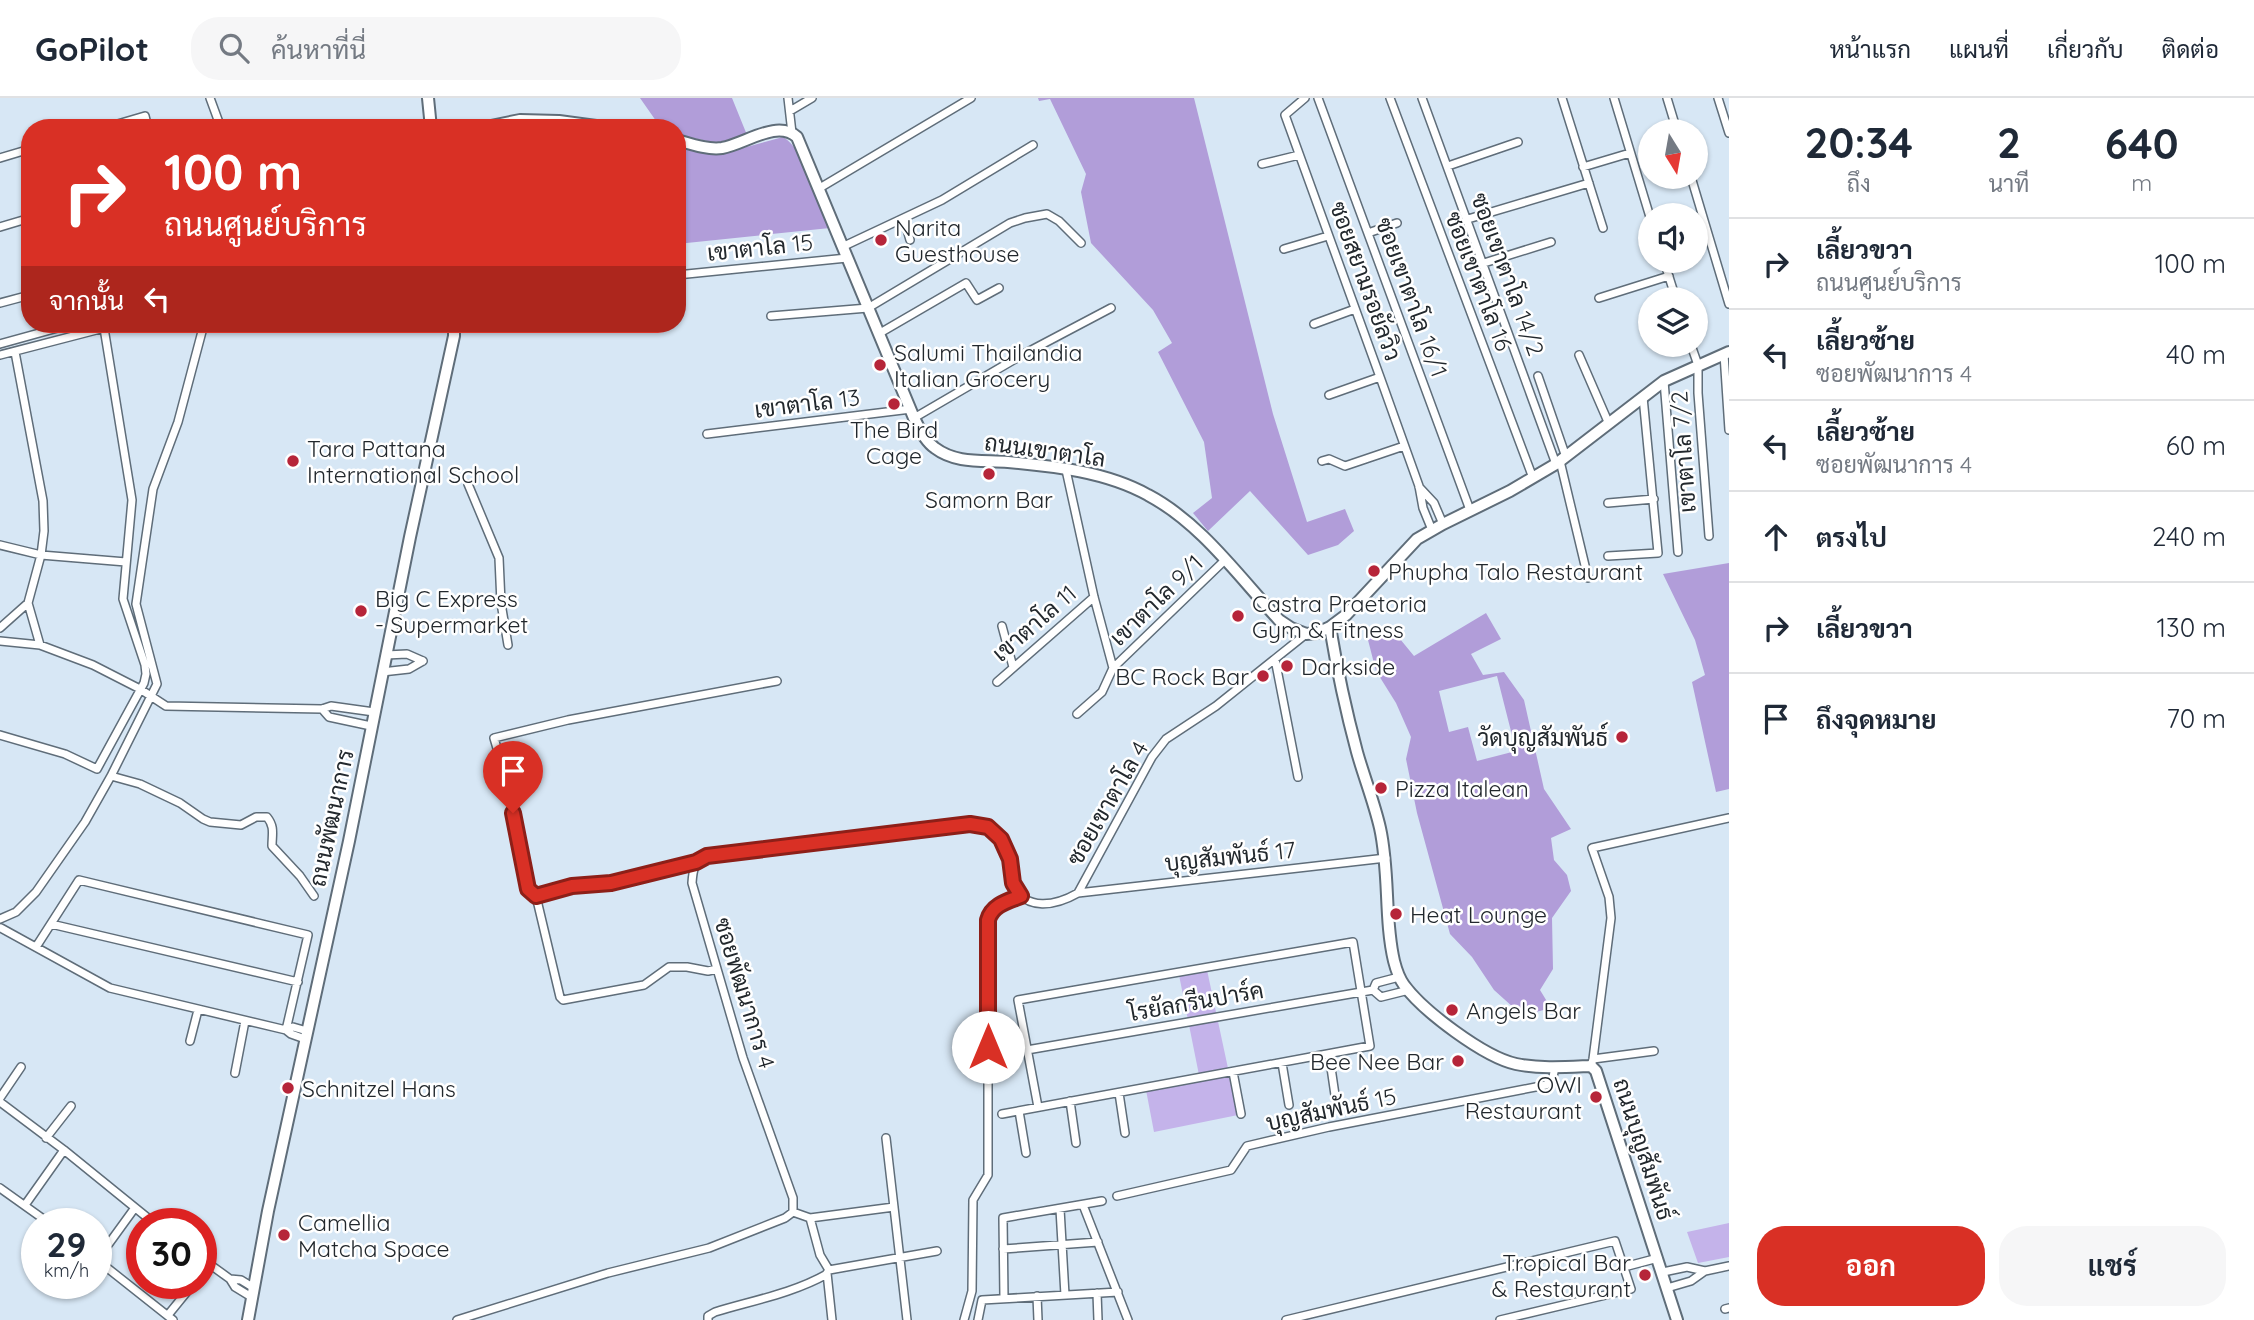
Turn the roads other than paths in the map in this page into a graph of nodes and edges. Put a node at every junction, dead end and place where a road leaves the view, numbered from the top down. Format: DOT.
graph roads {
  1 [pos="210,98"];
  2 [pos="428,98"];
  3 [pos="789,98"];
  4 [pos="813,98"];
  5 [pos="971,98"];
  6 [pos="1305,98"];
  7 [pos="1318,98"];
  8 [pos="1390,98"];
  9 [pos="1422,98"];
  10 [pos="1562,98"];
  11 [pos="1614,98"];
  12 [pos="1667,98"];
  13 [pos="1718,98"];
  14 [pos="790,111"];
  15 [pos="218,119"];
  16 [pos="430,119"];
  17 [pos="1673,119"];
  18 [pos="792,133"];
  19 [pos="1729,133"];
  20 [pos="686,142"];
  21 [pos="1518,142"];
  22 [pos="1032,145"];
  23 [pos="21,152"];
  24 [pos="1630,153"];
  25 [pos="1299,155"];
  26 [pos="0,158"];
  27 [pos="1262,164"];
  28 [pos="1448,166"];
  29 [pos="1583,167"];
  30 [pos="1589,183"];
  31 [pos="818,189"];
  32 [pos="1695,189"];
  33 [pos="1646,203"];
  34 [pos="904,219"];
  35 [pos="1468,219"];
  36 [pos="21,221"];
  37 [pos="1397,223"];
  38 [pos="0,227"];
  39 [pos="1603,228"];
  40 [pos="1368,233"];
  41 [pos="1328,236"];
  42 [pos="910,240"];
  43 [pos="1552,242"];
  44 [pos="1081,243"];
  45 [pos="1284,249"];
  46 [pos="845,252"];
  47 [pos="1484,263"];
  48 [pos="1668,273"];
  49 [pos="686,274"];
  50 [pos="1669,276"];
  51 [pos="1672,287"];
  52 [pos="999,288"];
  53 [pos="21,297"];
  54 [pos="1599,298"];
  55 [pos="0,303"];
  56 [pos="1729,304"];
  57 [pos="868,308"];
  58 [pos="1111,308"];
  59 [pos="1355,309"];
  60 [pos="771,316"];
  61 [pos="1314,324"];
  62 [pos="40,333"];
  63 [pos="85,333"];
  64 [pos="105,333"];
  65 [pos="202,333"];
  66 [pos="454,333"];
  67 [pos="880,333"];
  68 [pos="0,344"];
  69 [pos="15,352"];
  70 [pos="1726,353"];
  71 [pos="0,355"];
  72 [pos="1579,355"];
  73 [pos="1695,357"];
  74 [pos="1698,365"];
  75 [pos="1538,376"];
  76 [pos="1380,377"];
  77 [pos="1664,381"];
  78 [pos="1329,395"];
  79 [pos="1643,397"];
  80 [pos="913,413"];
  81 [pos="1609,424"];
  82 [pos="1729,430"];
  83 [pos="707,434"];
  84 [pos="1404,446"];
  85 [pos="1322,461"];
  86 [pos="1561,461"];
  87 [pos="1066,470"];
  88 [pos="1533,478"];
  89 [pos="468,484"];
  90 [pos="1419,486"];
  91 [pos="1654,499"];
  92 [pos="1608,503"];
  93 [pos="1470,510"];
  94 [pos="1438,527"];
  95 [pos="1709,536"];
  96 [pos="0,545"];
  97 [pos="1678,552"];
  98 [pos="41,555"];
  99 [pos="1608,556"];
  100 [pos="1225,560"];
  101 [pos="126,562"];
  102 [pos="1588,578"];
  103 [pos="1094,597"];
  104 [pos="28,603"];
  105 [pos="1002,626"];
  106 [pos="1330,627"];
  107 [pos="0,628"];
  108 [pos="1306,634"];
  109 [pos="0,641"];
  110 [pos="40,645"];
  111 [pos="508,645"];
  112 [pos="386,655"];
  113 [pos="1275,659"];
  114 [pos="1013,667"];
  115 [pos="1113,668"];
  116 [pos="382,672"];
  117 [pos="777,681"];
  118 [pos="997,682"];
  119 [pos="140,689"];
  120 [pos="151,697"];
  121 [pos="322,709"];
  122 [pos="374,712"];
  123 [pos="1077,714"];
  124 [pos="371,726"];
  125 [pos="0,735"];
  126 [pos="111,776"];
  127 [pos="1298,777"];
  128 [pos="1729,818"];
  129 [pos="1386,858"];
  130 [pos="696,862"];
  131 [pos="1077,892"];
  132 [pos="536,896"];
  133 [pos="1021,896"];
  134 [pos="314,897"];
  135 [pos="0,919"];
  136 [pos="51,924"];
  137 [pos="1,928"];
  138 [pos="36,947"];
  139 [pos="718,969"];
  140 [pos="1399,977"];
  141 [pos="298,982"];
  142 [pos="1373,990"];
  143 [pos="1409,990"];
  144 [pos="1360,992"];
  145 [pos="198,1010"];
  146 [pos="245,1021"];
  147 [pos="286,1030"];
  148 [pos="306,1035"];
  149 [pos="190,1041"];
  150 [pos="1027,1050"];
  151 [pos="1654,1051"];
  152 [pos="1329,1054"];
  153 [pos="1282,1063"];
  154 [pos="1592,1063"];
  155 [pos="21,1067"];
  156 [pos="1555,1067"];
  157 [pos="1233,1072"];
  158 [pos="235,1073"];
  159 [pos="1119,1093"];
  160 [pos="1335,1095"];
  161 [pos="0,1100"];
  162 [pos="1070,1101"];
  163 [pos="1289,1105"];
  164 [pos="71,1106"];
  165 [pos="1038,1107"];
  166 [pos="1019,1111"];
  167 [pos="1002,1114"];
  168 [pos="1241,1114"];
  169 [pos="1125,1133"];
  170 [pos="46,1138"];
  171 [pos="886,1138"];
  172 [pos="1076,1143"];
  173 [pos="64,1150"];
  174 [pos="1026,1153"];
  175 [pos="0,1188"];
  176 [pos="1117,1196"];
  177 [pos="1102,1201"];
  178 [pos="25,1205"];
  179 [pos="1083,1205"];
  180 [pos="894,1206"];
  181 [pos="29,1208"];
  182 [pos="133,1208"];
  183 [pos="1060,1209"];
  184 [pos="793,1212"];
  185 [pos="810,1218"];
  186 [pos="126,1220"];
  187 [pos="112,1239"];
  188 [pos="1098,1242"];
  189 [pos="1062,1245"];
  190 [pos="1003,1249"];
  191 [pos="937,1251"];
  192 [pos="900,1258"];
  193 [pos="1658,1258"];
  194 [pos="1729,1266"];
  195 [pos="1624,1267"];
  196 [pos="217,1270"];
  197 [pos="827,1271"];
  198 [pos="1705,1271"];
  199 [pos="112,1272"];
  200 [pos="1663,1272"];
  201 [pos="1667,1288"];
  202 [pos="1118,1292"];
  203 [pos="253,1293"];
  204 [pos="1097,1293"];
  205 [pos="1065,1295"];
  206 [pos="1037,1296"];
  207 [pos="1004,1298"];
  208 [pos="183,1299"];
  209 [pos="171,1318"];
  210 [pos="248,1320"];
  211 [pos="457,1320"];
  212 [pos="708,1320"];
  213 [pos="832,1320"];
  214 [pos="907,1320"];
  215 [pos="964,1320"];
  216 [pos="978,1320"];
  217 [pos="1038,1320"];
  218 [pos="1098,1320"];
  219 [pos="1128,1320"];
  220 [pos="1286,1320"];
  221 [pos="1500,1320"];
  222 [pos="1677,1320"];
  1 -- 15 [label="street"];
  2 -- 16 [label="street"];
  3 -- 14 [label="street"];
  4 -- 14 [label="street"];
  5 -- 31 [label="street"];
  6 -- 25 [label="street, ซอยสยามรอยัลวิว"];
  7 -- 40 [label="street, ซอยเขาตาโล 16/1"];
  8 -- 88 [label="street, ซอยเขาตาโล 16"];
  9 -- 28 [label="street, ซอยเขาตาโล 14/2"];
  10 -- 29 [label="street"];
  11 -- 24 [label="street"];
  12 -- 17 [label="street"];
  13 -- 19 [label="street"];
  14 -- 18 [label="street"];
  18 -- 20 [label="street"];
  18 -- 31 [label="street, ถนนเขาตาโล"];
  21 -- 28 [label="street"];
  22 -- 34 [label="street, เขาตาโล 15"];
  23 -- 26 [label="street"];
  24 -- 29 [label="street"];
  24 -- 33 [label="street"];
  25 -- 27 [label="street"];
  25 -- 41 [label="street, ซอยสยามรอยัลวิว"];
  28 -- 35 [label="street, ซอยเขาตาโล 14/2"];
  29 -- 30 [label="street"];
  30 -- 35 [label="street"];
  30 -- 39 [label="street"];
  31 -- 46 [label="street, ถนนเขาตาโล"];
  32 -- 56 [label="street"];
  34 -- 42 [label="street"];
  34 -- 46 [label="street, เขาตาโล 15"];
  35 -- 47 [label="street, ซอยเขาตาโล 14/2"];
  36 -- 38 [label="street"];
  37 -- 40 [label="street"];
  40 -- 93 [label="street, ซอยเขาตาโล 16/1"];
  41 -- 45 [label="street"];
  41 -- 59 [label="street, ซอยสยามรอยัลวิว"];
  43 -- 47 [label="street"];
  44 -- 57 [label="street"];
  46 -- 49 [label="street, เขาตาโล 15"];
  46 -- 57 [label="street, ถนนเขาตาโล"];
  47 -- 86 [label="street, ซอยเขาตาโล 14/2"];
  48 -- 50 [label="street"];
  50 -- 51 [label="street"];
  50 -- 54 [label="street"];
  52 -- 67 [label="street"];
  53 -- 55 [label="street"];
  57 -- 60 [label="street"];
  57 -- 67 [label="street, ถนนเขาตาโล"];
  58 -- 80 [label="street"];
  59 -- 61 [label="street"];
  59 -- 76 [label="street, ซอยสยามรอยัลวิว"];
  62 -- 68 [label="street"];
  63 -- 69 [label="street"];
  64 -- 101 [label="street"];
  65 -- 120 [label="street"];
  66 -- 112 [label="street, ถนนพัฒนาการ"];
  67 -- 80 [label="street, ถนนเขาตาโล"];
  69 -- 71 [label="street"];
  69 -- 98 [label="street"];
  70 -- 74 [label="street"];
  70 -- 82 [label="street"];
  72 -- 81 [label="street"];
  73 -- 74 [label="street, เขาตาโล 7/2"];
  74 -- 77 [label="street"];
  74 -- 95 [label="street, เขาตาโล 7/2"];
  75 -- 86 [label="street"];
  76 -- 78 [label="street"];
  76 -- 84 [label="street, ซอยสยามรอยัลวิว"];
  77 -- 79 [label="street"];
  77 -- 97 [label="street"];
  79 -- 81 [label="street"];
  79 -- 91 [label="street"];
  80 -- 83 [label="street, เขาตาโล 13"];
  80 -- 87 [label="street, ถนนเขาตาโล"];
  81 -- 86 [label="street"];
  84 -- 85 [label="street"];
  84 -- 90 [label="street, ซอยสยามรอยัลวิว"];
  86 -- 88 [label="street"];
  86 -- 102 [label="street"];
  87 -- 100 [label="street, ถนนเขาตาโล"];
  87 -- 103 [label="street, เขาตาโล 11"];
  88 -- 93 [label="street"];
  89 -- 111 [label="street"];
  90 -- 94 [label="street"];
  90 -- 94 [label="street"];
  91 -- 92 [label="street"];
  91 -- 99 [label="street"];
  93 -- 94 [label="street"];
  94 -- 106 [label="street"];
  96 -- 98 [label="street"];
  98 -- 101 [label="street"];
  98 -- 104 [label="street"];
  100 -- 108 [label="street, ถนนเขาตาโล"];
  100 -- 115 [label="street, เขาตาโล 9/1"];
  101 -- 119 [label="street"];
  103 -- 114 [label="street, เขาตาโล 11"];
  103 -- 115 [label="street"];
  104 -- 107 [label="street"];
  104 -- 110 [label="street"];
  105 -- 114 [label="street"];
  106 -- 108 [label="street"];
  106 -- 129 [label="street, ถนนบุญสัมพันธ์"];
  108 -- 113 [label="street, ซอยเขาตาโล 4"];
  109 -- 110 [label="street"];
  110 -- 119 [label="street"];
  112 -- 116 [label="street, ถนนพัฒนาการ"];
  112 -- 116 [label="street"];
  113 -- 127 [label="street"];
  113 -- 131 [label="street, ซอยเขาตาโล 4"];
  114 -- 118 [label="street, เขาตาโล 11"];
  115 -- 123 [label="street, เขาตาโล 9/1"];
  116 -- 122 [label="street, ถนนพัฒนาการ"];
  117 -- 132 [label="street"];
  119 -- 120 [label="street"];
  119 -- 125 [label="street"];
  120 -- 121 [label="street"];
  120 -- 126 [label="street"];
  121 -- 122 [label="street"];
  121 -- 124 [label="street"];
  122 -- 124 [label="street, ถนนพัฒนาการ"];
  124 -- 148 [label="street, ถนนพัฒนาการ"];
  126 -- 134 [label="street"];
  126 -- 135 [label="street"];
  128 -- 154 [label="street"];
  129 -- 131 [label="street, บุญสัมพันธ์ 17"];
  129 -- 140 [label="street, ถนนบุญสัมพันธ์"];
  130 -- 132 [label="street"];
  130 -- 133 [label="street"];
  130 -- 139 [label="street, ซอยพัฒนาการ 4"];
  131 -- 133 [label="street"];
  132 -- 139 [label="street"];
  133 -- 215 [label="street"];
  136 -- 138 [label="street"];
  136 -- 141 [label="street"];
  136 -- 141 [label="street"];
  137 -- 138 [label="street"];
  138 -- 145 [label="street"];
  139 -- 184 [label="street, ซอยพัฒนาการ 4"];
  140 -- 142 [label="street, โรยัลกรีนปาร์ค"];
  140 -- 143 [label="street, ถนนบุญสัมพันธ์"];
  141 -- 147 [label="street"];
  142 -- 143 [label="street, โรยัลกรีนปาร์ค"];
  142 -- 144 [label="street, โรยัลกรีนปาร์ค"];
  143 -- 156 [label="street, ถนนบุญสัมพันธ์"];
  144 -- 150 [label="street, โรยัลกรีนปาร์ค"];
  144 -- 150 [label="street"];
  144 -- 152 [label="street"];
  145 -- 146 [label="street"];
  145 -- 149 [label="street"];
  146 -- 147 [label="street"];
  146 -- 158 [label="street"];
  147 -- 148 [label="street"];
  148 -- 203 [label="street, ถนนพัฒนาการ"];
  150 -- 165 [label="street"];
  151 -- 154 [label="street"];
  152 -- 153 [label="street"];
  152 -- 160 [label="street"];
  153 -- 157 [label="street"];
  153 -- 163 [label="street"];
  154 -- 156 [label="street, ถนนบุญสัมพันธ์"];
  154 -- 193 [label="street, ถนนบุญสัมพันธ์"];
  155 -- 161 [label="street"];
  156 -- 176 [label="street, บุญสัมพันธ์ 15"];
  157 -- 159 [label="street"];
  157 -- 168 [label="street"];
  159 -- 162 [label="street"];
  159 -- 169 [label="street"];
  161 -- 170 [label="street"];
  162 -- 165 [label="street"];
  162 -- 172 [label="street"];
  164 -- 170 [label="street"];
  165 -- 166 [label="street"];
  166 -- 167 [label="street"];
  166 -- 174 [label="street"];
  170 -- 173 [label="street"];
  171 -- 180 [label="street"];
  173 -- 178 [label="street"];
  173 -- 182 [label="street"];
  175 -- 178 [label="street"];
  177 -- 179 [label="street"];
  178 -- 181 [label="street"];
  179 -- 183 [label="street"];
  179 -- 188 [label="street"];
  180 -- 185 [label="street"];
  180 -- 192 [label="street"];
  183 -- 189 [label="street"];
  183 -- 190 [label="street"];
  184 -- 185 [label="street"];
  184 -- 211 [label="street"];
  185 -- 197 [label="street"];
  186 -- 187 [label="street"];
  188 -- 189 [label="street"];
  188 -- 202 [label="street"];
  189 -- 190 [label="street"];
  189 -- 205 [label="street"];
  190 -- 207 [label="street"];
  191 -- 192 [label="street"];
  192 -- 197 [label="street"];
  192 -- 214 [label="street"];
  193 -- 195 [label="street"];
  193 -- 200 [label="street, ถนนบุญสัมพันธ์"];
  194 -- 198 [label="street"];
  195 -- 220 [label="street"];
  195 -- 221 [label="street"];
  196 -- 203 [label="street"];
  197 -- 212 [label="street"];
  197 -- 213 [label="street"];
  198 -- 200 [label="street"];
  198 -- 201 [label="street"];
  199 -- 209 [label="street"];
  200 -- 201 [label="street, ถนนบุญสัมพันธ์"];
  201 -- 222 [label="street, ถนนบุญสัมพันธ์"];
  202 -- 204 [label="street"];
  202 -- 219 [label="street"];
  203 -- 210 [label="street, ถนนพัฒนาการ"];
  204 -- 205 [label="street"];
  204 -- 218 [label="street"];
  205 -- 206 [label="street"];
  206 -- 207 [label="street"];
  206 -- 217 [label="street"];
  207 -- 216 [label="street"];
  208 -- 209 [label="street"];
}
